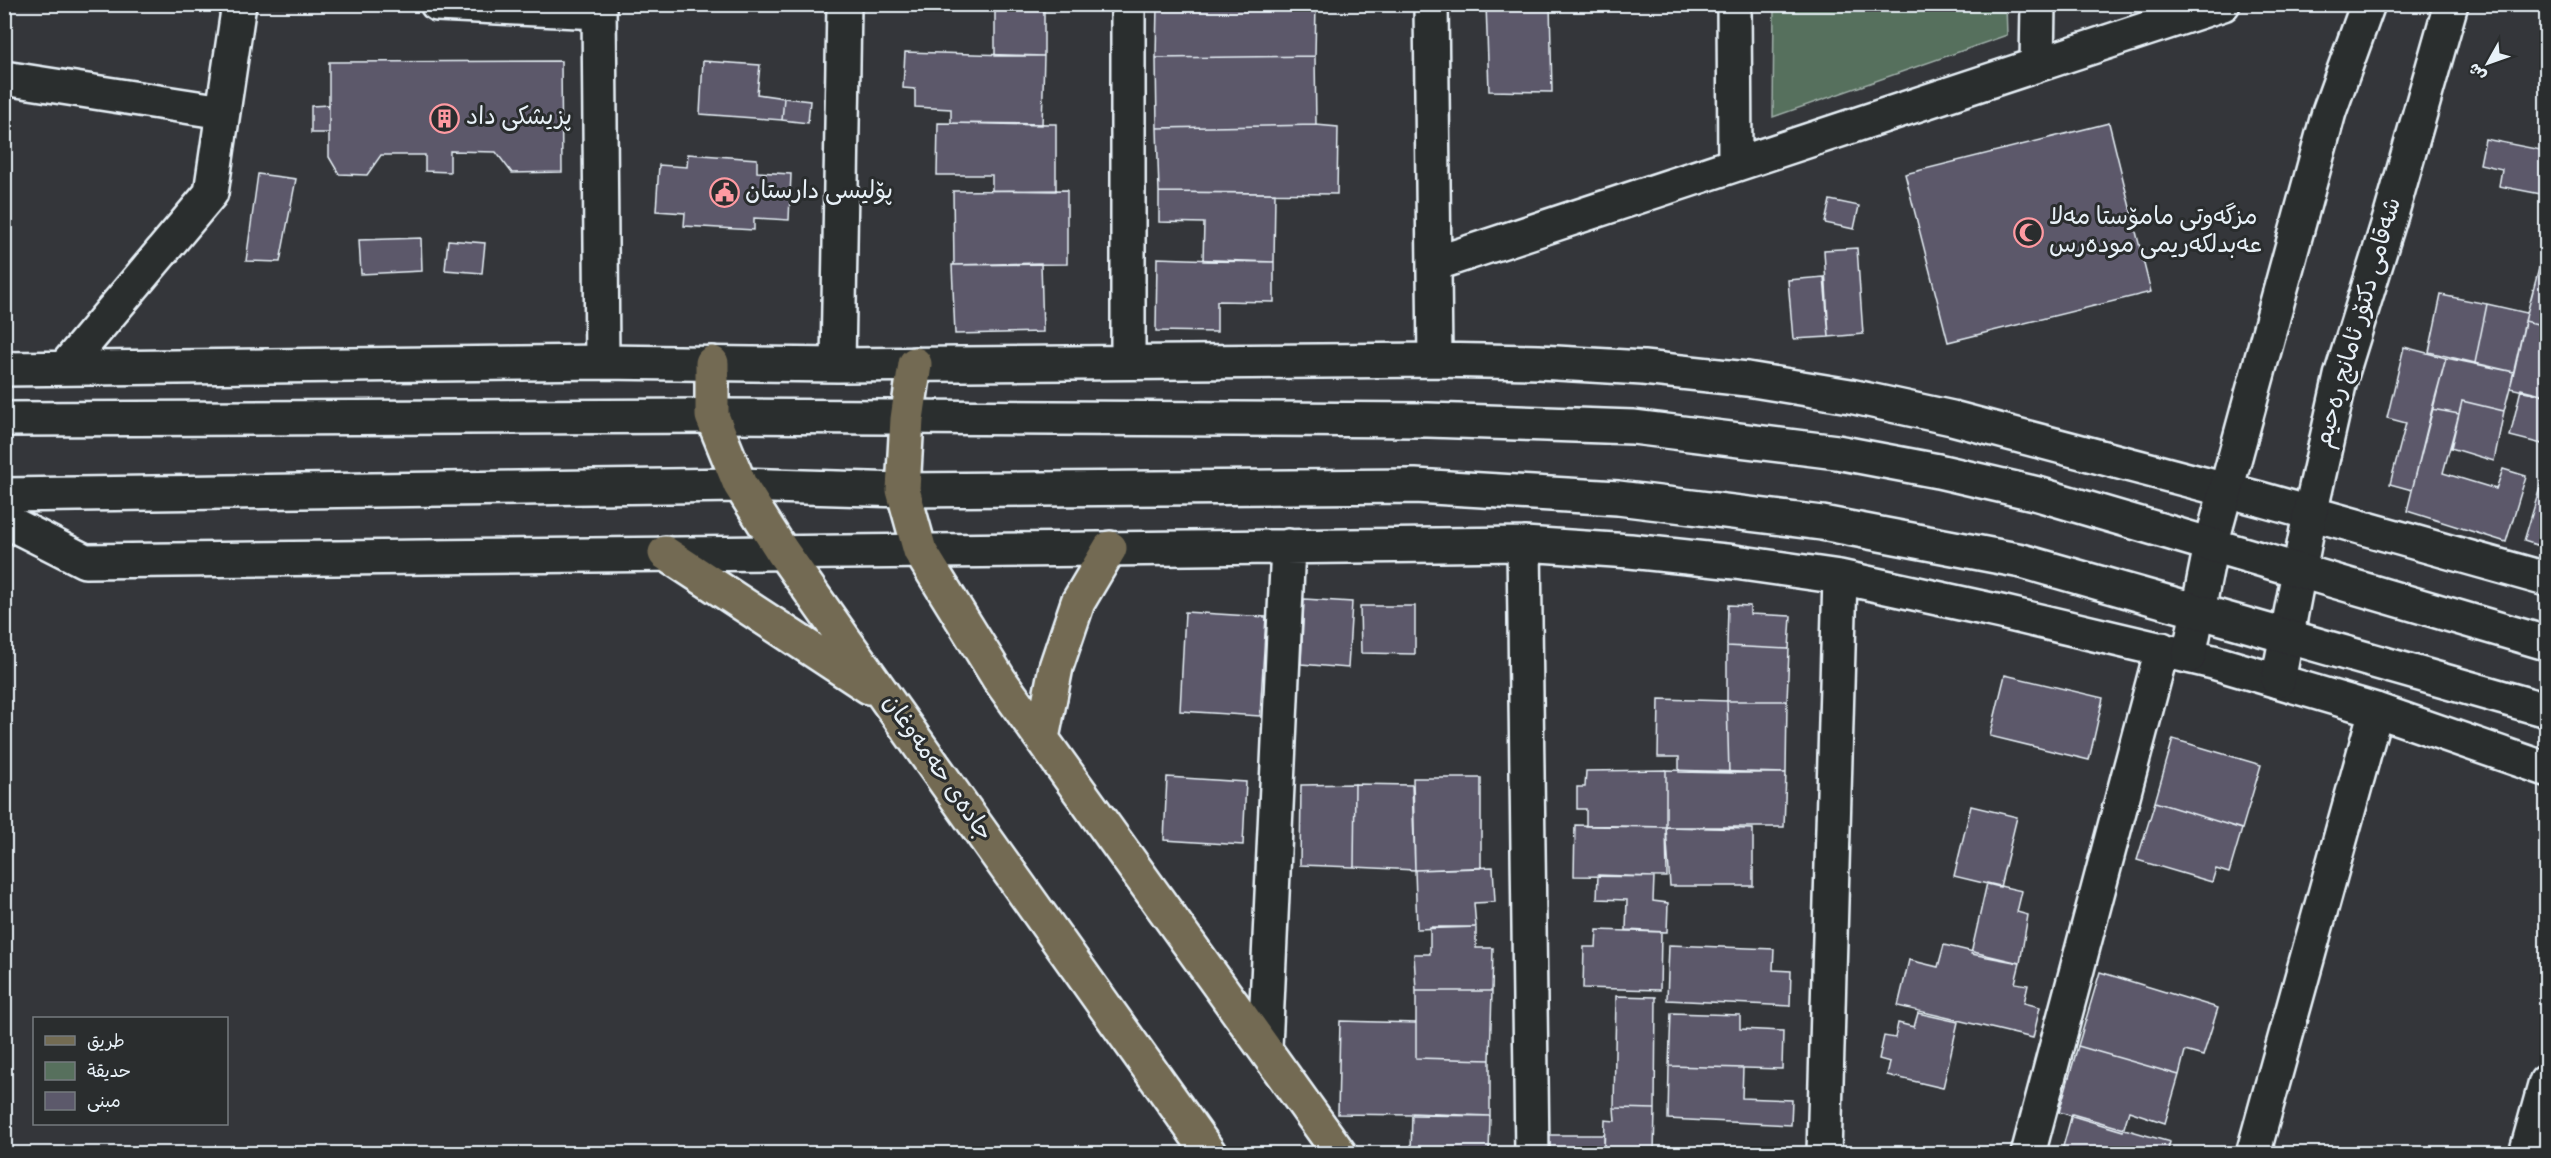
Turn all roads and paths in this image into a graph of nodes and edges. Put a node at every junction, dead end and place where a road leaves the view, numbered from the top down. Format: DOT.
graph roads {
  1 [pos="239,4"];
  2 [pos="437,4"];
  3 [pos="844,4"];
  4 [pos="1128,4"];
  5 [pos="1431,4"];
  6 [pos="1734,4"];
  7 [pos="2038,4"];
  8 [pos="2223,4"];
  9 [pos="2368,4"];
  10 [pos="2451,4"];
  11 [pos="599,8"];
  12 [pos="2037,65"];
  13 [pos="4,78"];
  14 [pos="223,112"];
  15 [pos="1735,164"];
  16 [pos="1434,264"];
  17 [pos="1435,360"];
  18 [pos="1128,361"];
  19 [pos="602,363"];
  20 [pos="712,363"];
  21 [pos="915,364"];
  22 [pos="838,365"];
  23 [pos="65,367"];
  24 [pos="4,369"];
  25 [pos="712,416"];
  26 [pos="4,419"];
  27 [pos="907,419"];
  28 [pos="740,485"];
  29 [pos="903,490"];
  30 [pos="2225,490"];
  31 [pos="4,495"];
  32 [pos="2310,514"];
  33 [pos="4,520"];
  34 [pos="1524,544"];
  35 [pos="2211,545"];
  36 [pos="1288,546"];
  37 [pos="1110,548"];
  38 [pos="782,551"];
  39 [pos="920,551"];
  40 [pos="665,553"];
  41 [pos="2300,571"];
  42 [pos="1839,578"];
  43 [pos="2547,579"];
  44 [pos="2197,611"];
  45 [pos="2288,637"];
  46 [pos="2547,643"];
  47 [pos="2176,652"];
  48 [pos="2278,681"];
  49 [pos="887,700"];
  50 [pos="2547,710"];
  51 [pos="2376,711"];
  52 [pos="1042,738"];
  53 [pos="2546,765"];
  54 [pos="1265,1047"];
  55 [pos="2547,1082"];
  56 [pos="1210,1154"];
  57 [pos="1340,1154"];
  58 [pos="1532,1154"];
  59 [pos="1824,1154"];
  60 [pos="2028,1154"];
  61 [pos="2253,1154"];
  62 [pos="2526,1154"];
  1 -- 14 [label="street"];
  2 -- 11 [label="street"];
  3 -- 22 [label="street"];
  4 -- 18 [label="street"];
  5 -- 16 [label="street"];
  6 -- 15 [label="street"];
  7 -- 12 [label="street"];
  8 -- 12 [label="street"];
  9 -- 30 [label="street"];
  10 -- 32 [label="street, شەقامی دکتۆر ئامانج رەحیم"];
  11 -- 19 [label="street"];
  12 -- 15 [label="street"];
  13 -- 14 [label="street"];
  14 -- 23 [label="street"];
  15 -- 16 [label="street"];
  16 -- 17 [label="street"];
  17 -- 18 [label="street"];
  17 -- 30 [label="street"];
  18 -- 21 [label="street"];
  19 -- 20 [label="street"];
  19 -- 23 [label="street"];
  20 -- 22 [label="street"];
  20 -- 25 [label="main road, جادەی حەمەوغان"];
  21 -- 22 [label="street"];
  21 -- 27 [label="main road"];
  23 -- 24 [label="street"];
  25 -- 26 [label="street"];
  25 -- 27 [label="street"];
  25 -- 28 [label="main road, جادەی حەمەوغان"];
  27 -- 29 [label="main road"];
  27 -- 35 [label="street"];
  28 -- 29 [label="street"];
  28 -- 31 [label="street"];
  28 -- 38 [label="main road, جادەی حەمەوغان"];
  29 -- 39 [label="main road"];
  29 -- 44 [label="street"];
  30 -- 32 [label="street"];
  30 -- 35 [label="street"];
  32 -- 41 [label="street, شەقامی دکتۆر ئامانج رەحیم"];
  32 -- 43 [label="street"];
  33 -- 40 [label="street"];
  34 -- 36 [label="street"];
  34 -- 42 [label="street"];
  34 -- 58 [label="street"];
  35 -- 41 [label="street"];
  35 -- 44 [label="street"];
  36 -- 37 [label="street"];
  36 -- 54 [label="street"];
  37 -- 39 [label="street"];
  37 -- 52 [label="main road"];
  38 -- 39 [label="street"];
  38 -- 40 [label="street"];
  38 -- 49 [label="main road, جادەی حەمەوغان"];
  39 -- 52 [label="main road"];
  40 -- 49 [label="main road"];
  41 -- 45 [label="street, شەقامی دکتۆر ئامانج رەحیم"];
  41 -- 46 [label="street"];
  42 -- 47 [label="street"];
  42 -- 59 [label="street"];
  44 -- 45 [label="street"];
  44 -- 47 [label="street"];
  45 -- 48 [label="street, شەقامی دکتۆر ئامانج رەحیم"];
  45 -- 50 [label="street"];
  47 -- 48 [label="street"];
  47 -- 60 [label="street"];
  48 -- 51 [label="street"];
  49 -- 56 [label="main road, جادەی حەمەوغان"];
  51 -- 53 [label="street"];
  51 -- 61 [label="street"];
  52 -- 54 [label="main road"];
  54 -- 57 [label="main road"];
  55 -- 62 [label="street"];
}
